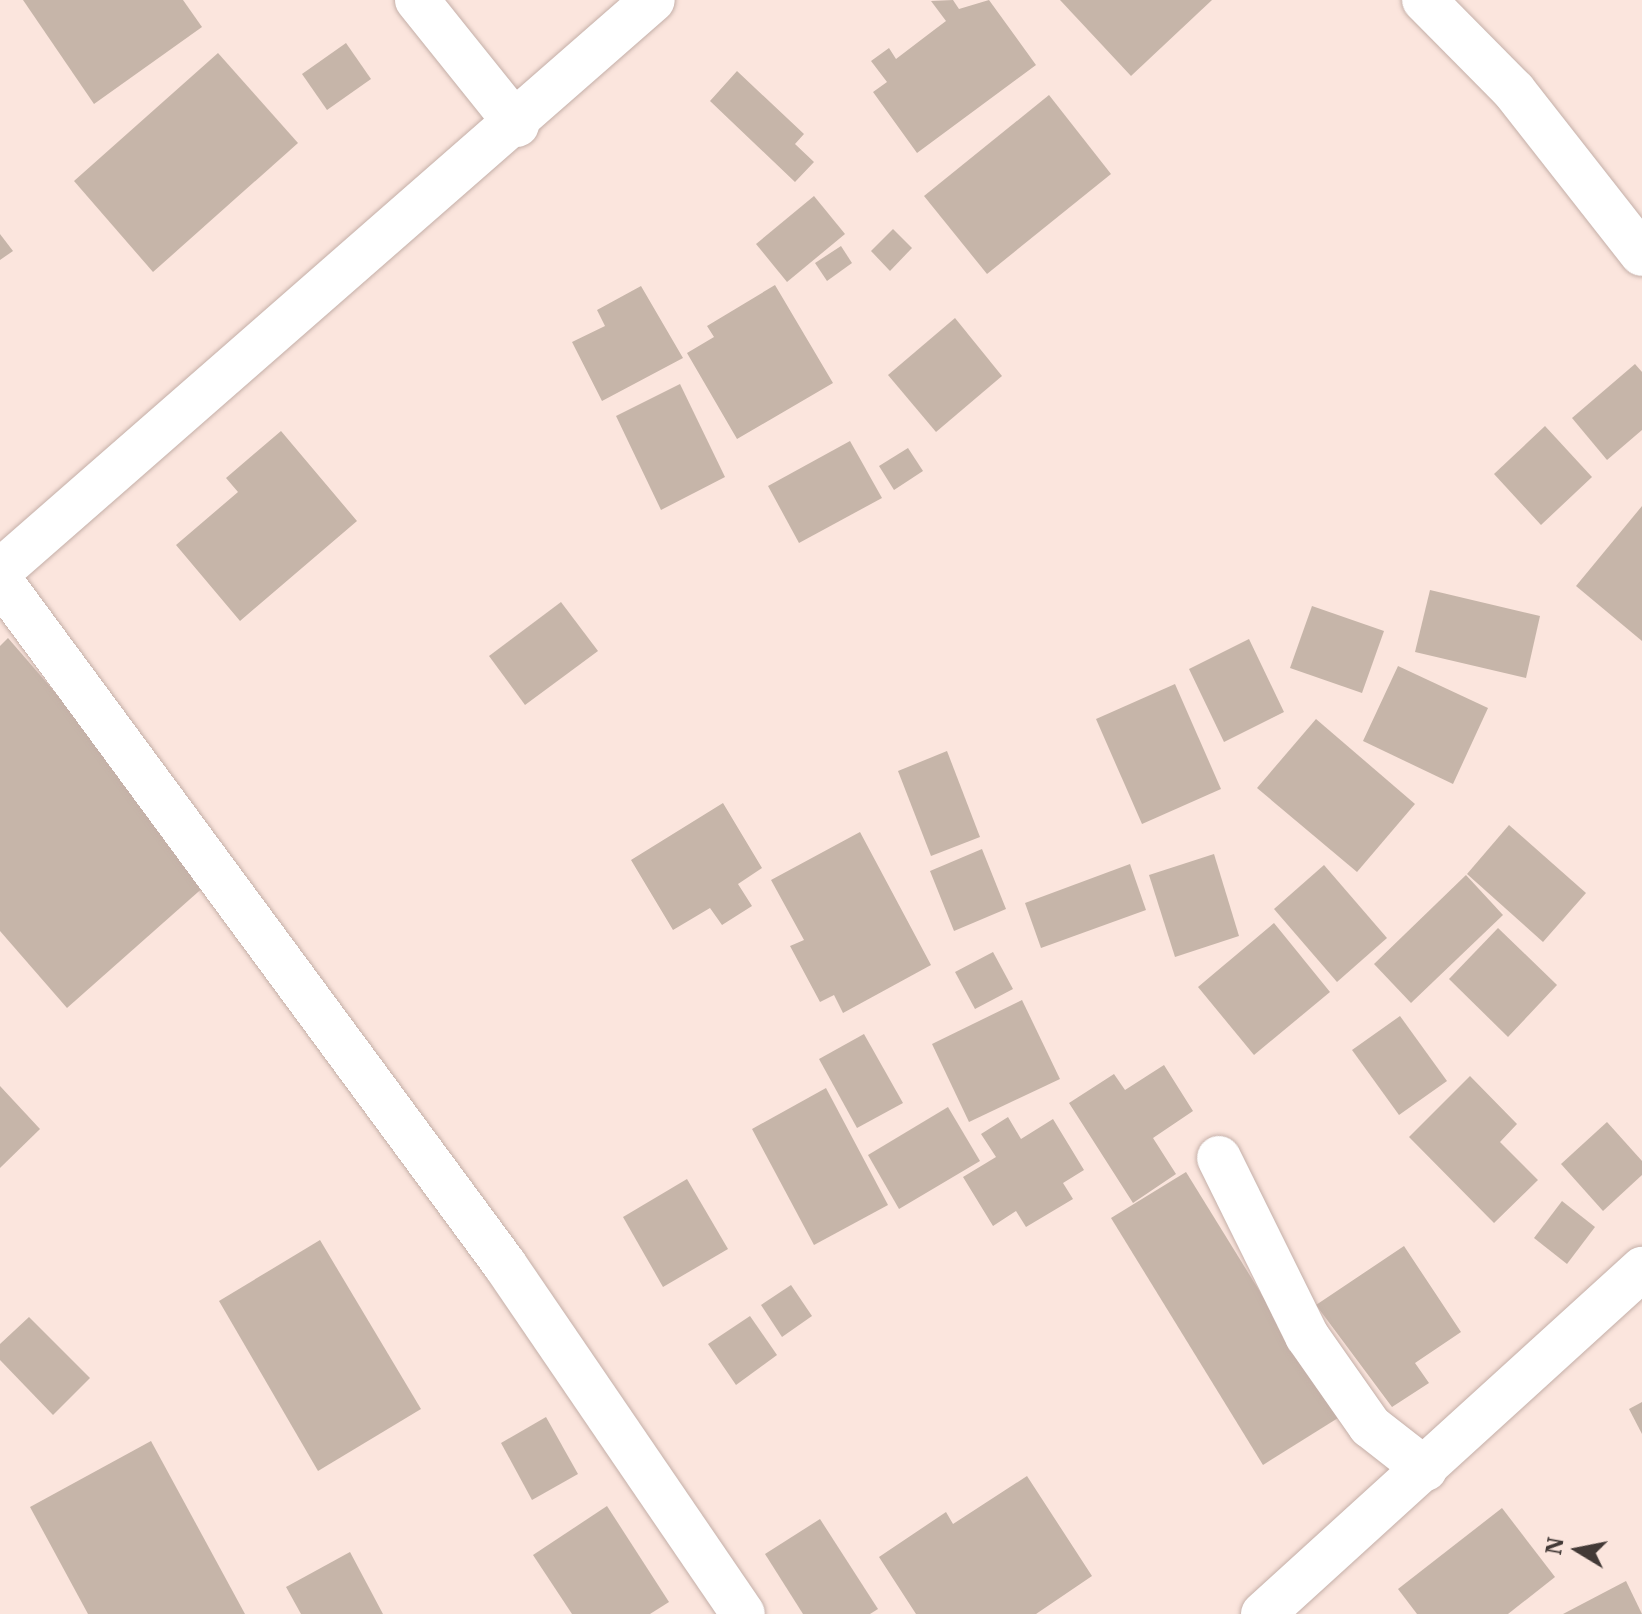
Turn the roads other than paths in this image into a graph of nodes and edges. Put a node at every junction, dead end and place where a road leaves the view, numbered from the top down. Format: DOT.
graph roads {
  1 [pos="417,0"];
  2 [pos="653,0"];
  3 [pos="1424,0"];
  4 [pos="517,125"];
  5 [pos="1642,254"];
  6 [pos="0,571"];
  7 [pos="0,580"];
  8 [pos="1219,1158"];
  9 [pos="1642,1269"];
  10 [pos="1425,1469"];
  11 [pos="743,1614"];
  12 [pos="1263,1614"];
  1 -- 4 [label="street"];
  2 -- 4 [label="street"];
  3 -- 5 [label="street"];
  4 -- 6 [label="street"];
  7 -- 11 [label="street"];
  8 -- 10 [label="street"];
  9 -- 10 [label="street"];
  10 -- 12 [label="street"];
}
